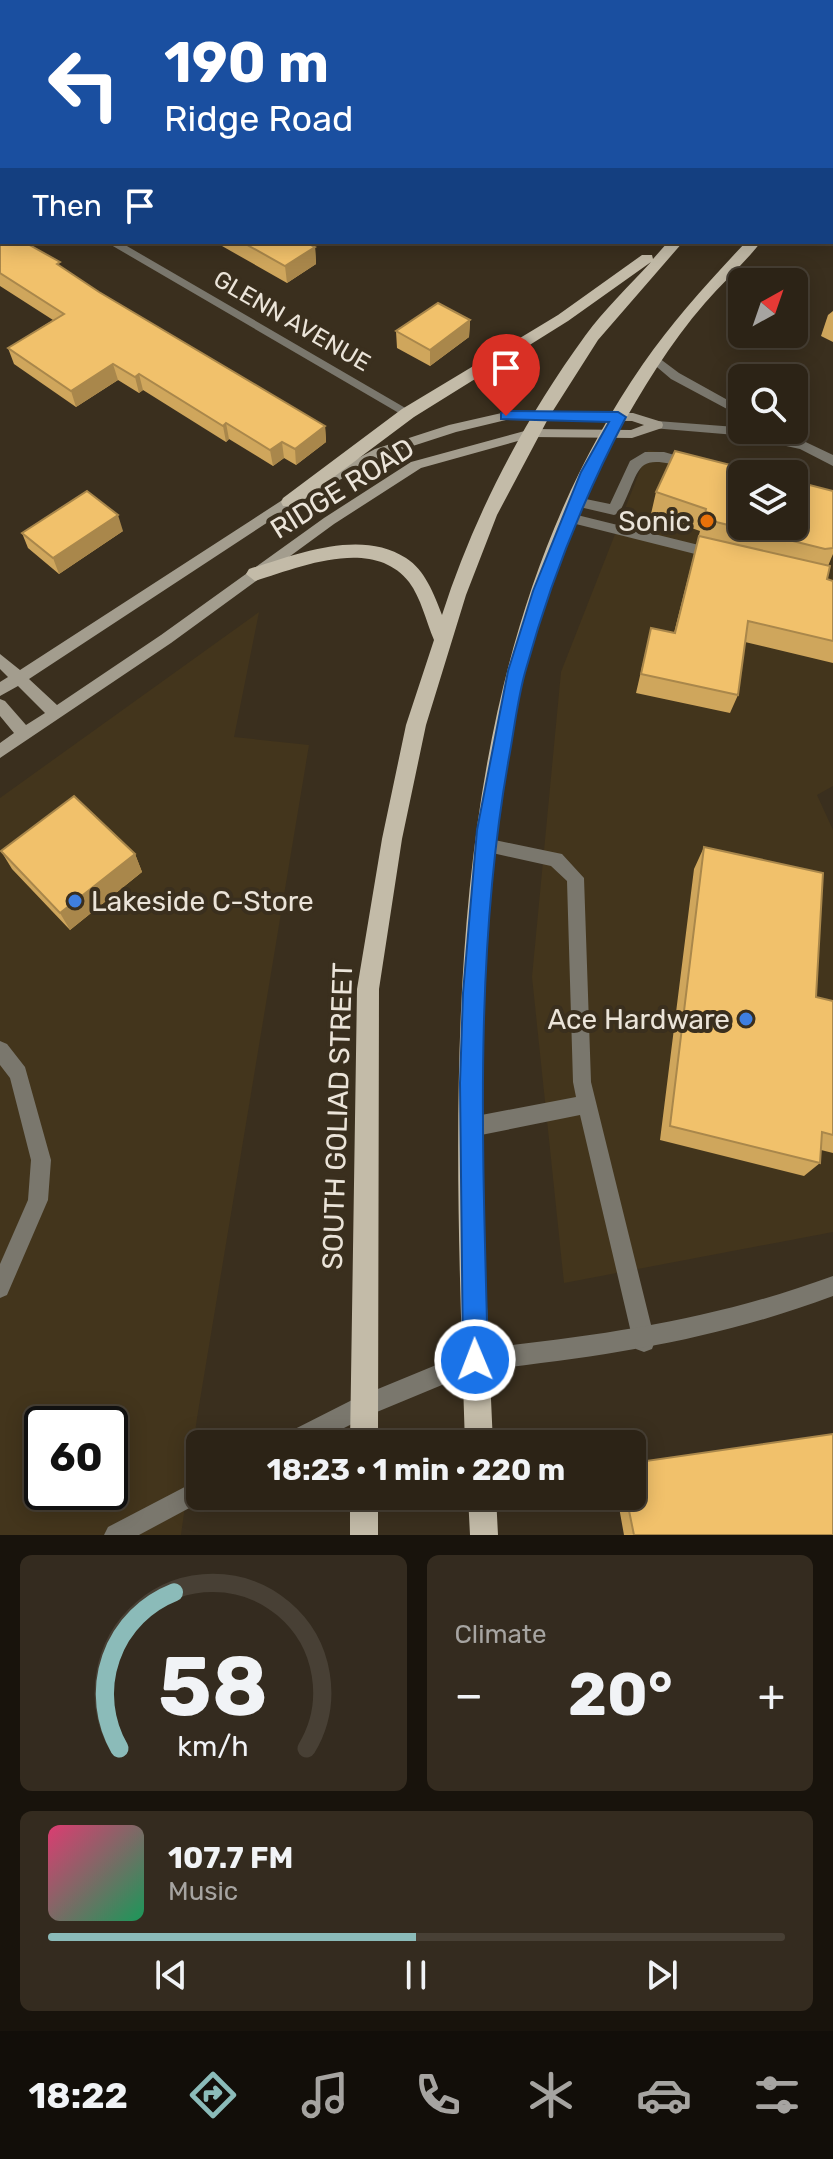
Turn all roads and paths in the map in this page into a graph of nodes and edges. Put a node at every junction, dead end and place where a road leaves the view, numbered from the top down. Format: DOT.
graph roads {
  1 [pos="115,244"];
  2 [pos="670,244"];
  3 [pos="671,244"];
  4 [pos="752,244"];
  5 [pos="655,359"];
  6 [pos="728,405"];
  7 [pos="408,413"];
  8 [pos="537,425"];
  9 [pos="614,425"];
  10 [pos="657,425"];
  11 [pos="801,445"];
  12 [pos="833,461"];
  13 [pos="703,467"];
  14 [pos="289,502"];
  15 [pos="573,510"];
  16 [pos="726,557"];
  17 [pos="255,574"];
  18 [pos="443,640"];
  19 [pos="0,660"];
  20 [pos="18,678"];
  21 [pos="0,690"];
  22 [pos="0,705"];
  23 [pos="55,713"];
  24 [pos="24,734"];
  25 [pos="0,751"];
  26 [pos="485,845"];
  27 [pos="0,1050"];
  28 [pos="587,1104"];
  29 [pos="471,1127"];
  30 [pos="833,1286"];
  31 [pos="0,1288"];
  32 [pos="644,1341"];
  33 [pos="475,1360"];
  34 [pos="364,1406"];
  35 [pos="317,1430"];
  36 [pos="364,1430"];
  37 [pos="478,1430"];
  38 [pos="186,1498"];
  39 [pos="364,1510"];
  40 [pos="483,1510"];
  41 [pos="116,1535"];
  42 [pos="364,1535"];
  43 [pos="484,1535"];
  1 -- 7 [label="street, GLENN AVENUE"];
  2 -- 7 [label="main road"];
  3 -- 8 [label="main road, SOUTH GOLIAD STREET"];
  4 -- 5 [label="main road"];
  5 -- 6 [label="street"];
  5 -- 9 [label="main road"];
  7 -- 14 [label="main road"];
  8 -- 9 [label="main road, RIDGE ROAD"];
  8 -- 14 [label="main road, RIDGE ROAD"];
  8 -- 17 [label="main road, RIDGE ROAD"];
  8 -- 18 [label="main road, SOUTH GOLIAD STREET"];
  9 -- 10 [label="main road, RIDGE ROAD"];
  9 -- 15 [label="main road"];
  10 -- 11 [label="street"];
  11 -- 12 [label="street"];
  13 -- 15 [label="street"];
  14 -- 20 [label="main road, RIDGE ROAD"];
  15 -- 16 [label="street"];
  15 -- 26 [label="main road"];
  17 -- 18 [label="main road"];
  17 -- 23 [label="main road, RIDGE ROAD"];
  18 -- 34 [label="main road, SOUTH GOLIAD STREET"];
  19 -- 20 [label="main road"];
  20 -- 21 [label="main road, RIDGE ROAD"];
  20 -- 23 [label="main road"];
  22 -- 24 [label="main road"];
  23 -- 24 [label="main road, RIDGE ROAD"];
  24 -- 25 [label="main road, RIDGE ROAD"];
  26 -- 28 [label="street"];
  26 -- 29 [label="main road"];
  27 -- 31 [label="street"];
  28 -- 29 [label="street"];
  28 -- 32 [label="street"];
  29 -- 33 [label="main road"];
  30 -- 32 [label="street"];
  32 -- 33 [label="street"];
  33 -- 34 [label="street"];
  33 -- 37 [label="main road"];
  34 -- 35 [label="street"];
  34 -- 36 [label="main road, SOUTH GOLIAD STREET"];
  38 -- 41 [label="street"];
  39 -- 42 [label="main road"];
  40 -- 43 [label="main road"];
}
